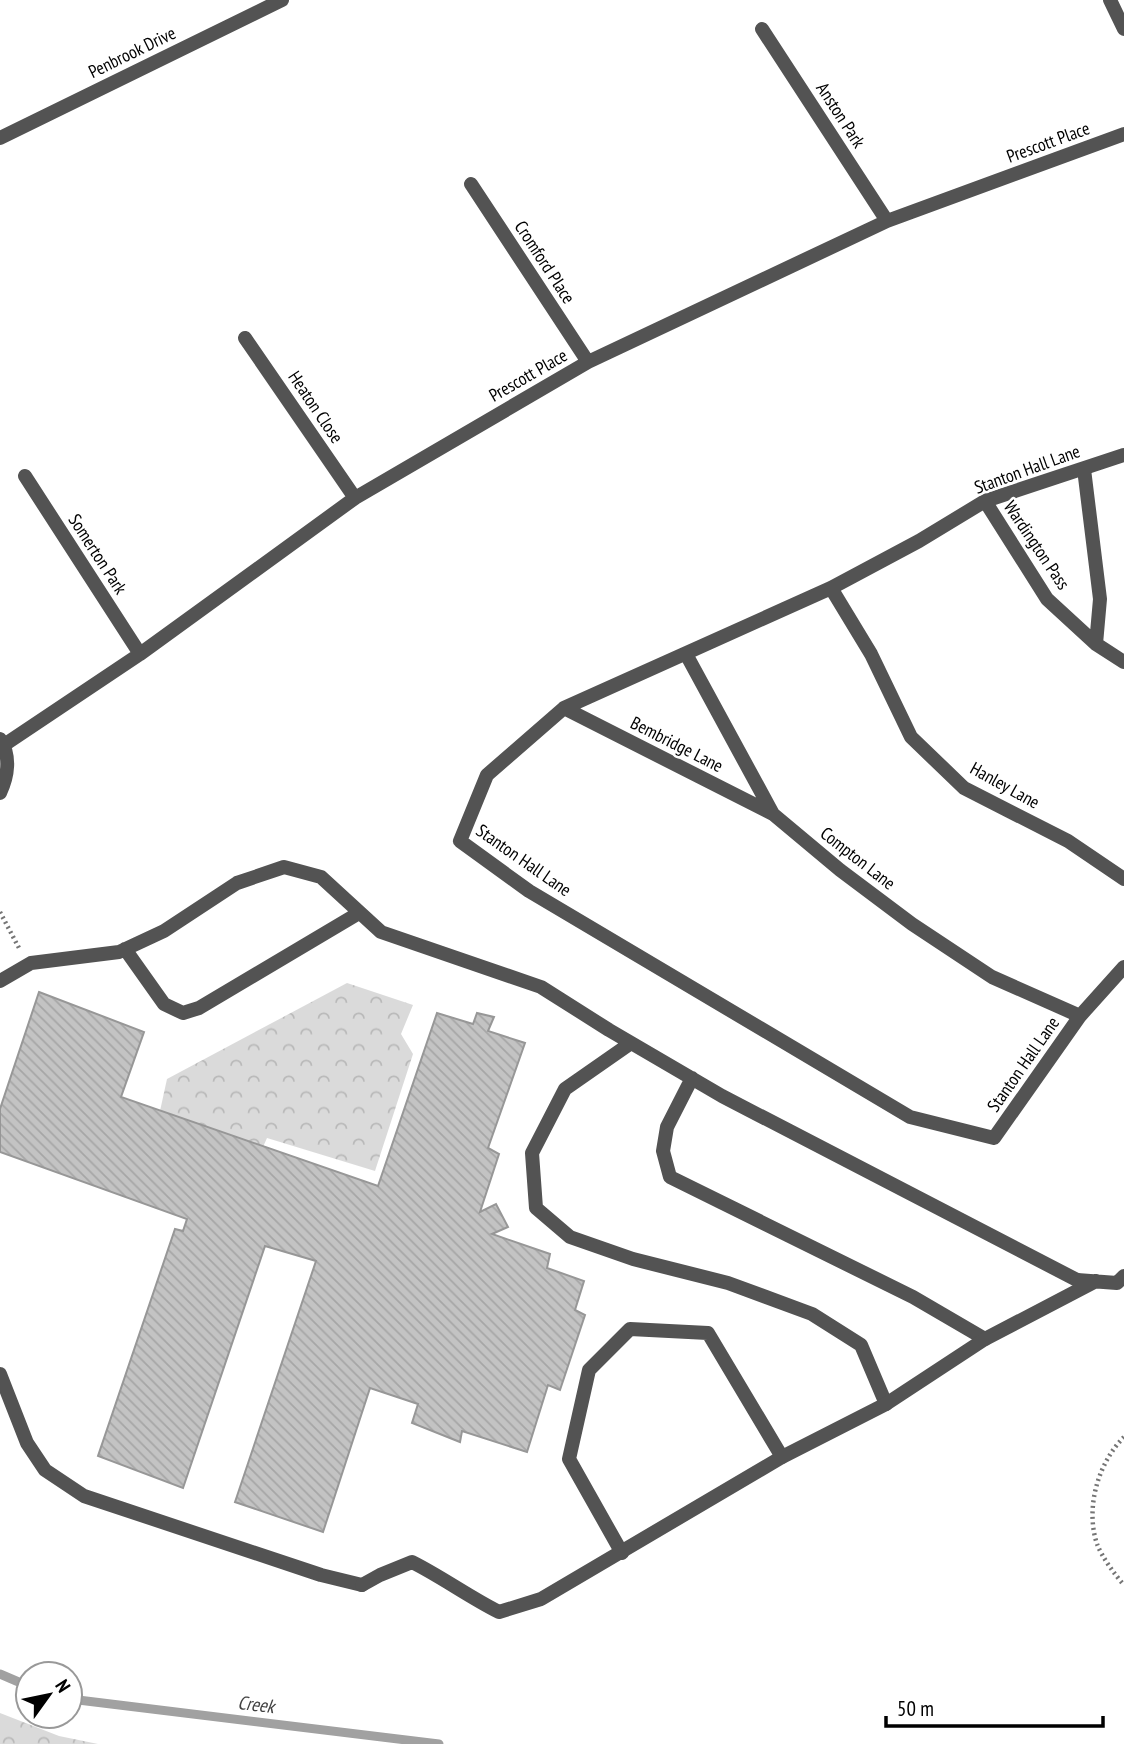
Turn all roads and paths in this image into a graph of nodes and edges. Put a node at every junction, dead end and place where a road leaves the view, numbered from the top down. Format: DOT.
graph roads {
  1 [pos="282,0"];
  2 [pos="1110,0"];
  3 [pos="762,29"];
  4 [pos="1124,29"];
  5 [pos="1124,134"];
  6 [pos="0,138"];
  7 [pos="471,184"];
  8 [pos="887,221"];
  9 [pos="245,338"];
  10 [pos="588,362"];
  11 [pos="1124,456"];
  12 [pos="1084,468"];
  13 [pos="25,476"];
  14 [pos="355,498"];
  15 [pos="985,501"];
  16 [pos="831,588"];
  17 [pos="1096,644"];
  18 [pos="140,653"];
  19 [pos="686,654"];
  20 [pos="1124,662"];
  21 [pos="564,708"];
  22 [pos="2,742"];
  23 [pos="0,793"];
  24 [pos="773,814"];
  25 [pos="1124,879"];
  26 [pos="0,912"];
  27 [pos="359,914"];
  28 [pos="125,949"];
  29 [pos="28,965"];
  30 [pos="1124,967"];
  31 [pos="0,981"];
  32 [pos="1080,1016"];
  33 [pos="631,1043"];
  34 [pos="691,1078"];
  35 [pos="1124,1276"];
  36 [pos="1096,1281"];
  37 [pos="985,1339"];
  38 [pos="0,1374"];
  39 [pos="886,1404"];
  40 [pos="1124,1437"];
  41 [pos="782,1457"];
  42 [pos="622,1553"];
  43 [pos="1124,1586"];
  1 -- 6 [label="street, Penbrook Drive"];
  2 -- 4 [label="street"];
  3 -- 8 [label="street, Anston Park"];
  5 -- 8 [label="street, Prescott Place"];
  7 -- 10 [label="street, Cromford Place"];
  8 -- 10 [label="street, Prescott Place"];
  9 -- 14 [label="street, Heaton Close"];
  10 -- 14 [label="street, Prescott Place"];
  11 -- 12 [label="street, Stanton Hall Lane"];
  12 -- 15 [label="street, Stanton Hall Lane"];
  12 -- 17 [label="street"];
  13 -- 18 [label="street, Somerton Park"];
  14 -- 18 [label="street, Prescott Place"];
  15 -- 16 [label="street, Stanton Hall Lane"];
  15 -- 17 [label="street, Wardington Pass"];
  16 -- 19 [label="street, Stanton Hall Lane"];
  16 -- 25 [label="street, Hanley Lane"];
  17 -- 20 [label="street, Wardington Pass"];
  18 -- 22 [label="street, Prescott Place"];
  19 -- 21 [label="street, Stanton Hall Lane"];
  19 -- 24 [label="street, Compton Lane"];
  21 -- 24 [label="street, Bembridge Lane"];
  21 -- 32 [label="street, Stanton Hall Lane"];
  22 -- 23 [label="street, Prescott Place"];
  24 -- 32 [label="street, Compton Lane"];
  26 -- 29 [label="path"];
  27 -- 28 [label="street"];
  27 -- 28 [label="street"];
  27 -- 33 [label="street"];
  28 -- 29 [label="street"];
  29 -- 31 [label="street"];
  30 -- 32 [label="street, Stanton Hall Lane"];
  33 -- 34 [label="street"];
  33 -- 39 [label="street"];
  34 -- 36 [label="street"];
  34 -- 37 [label="street"];
  35 -- 36 [label="street"];
  36 -- 37 [label="street"];
  37 -- 39 [label="street"];
  38 -- 42 [label="street"];
  39 -- 41 [label="street"];
  40 -- 43 [label="path"];
  41 -- 42 [label="street"];
  41 -- 42 [label="street"];
}
